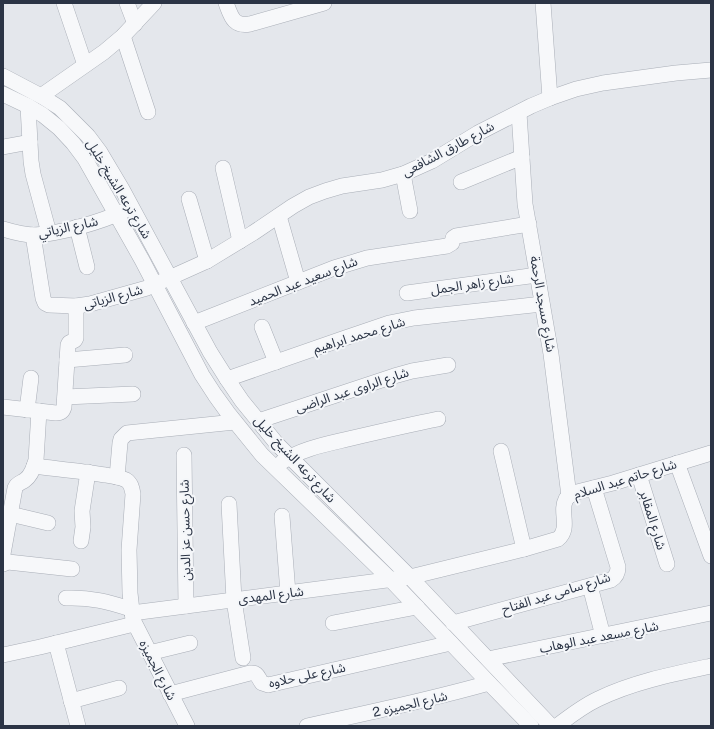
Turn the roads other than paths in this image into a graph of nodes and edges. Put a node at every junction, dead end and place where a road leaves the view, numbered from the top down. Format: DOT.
graph roads {
  1 [pos="64,3"];
  2 [pos="127,3"];
  3 [pos="154,3"];
  4 [pos="226,3"];
  5 [pos="324,3"];
  6 [pos="543,3"];
  7 [pos="135,24"];
  8 [pos="123,36"];
  9 [pos="85,65"];
  10 [pos="711,70"];
  11 [pos="3,76"];
  12 [pos="26,88"];
  13 [pos="41,96"];
  14 [pos="6,98"];
  15 [pos="550,98"];
  16 [pos="28,106"];
  17 [pos="148,112"];
  18 [pos="519,112"];
  19 [pos="30,142"];
  20 [pos="3,147"];
  21 [pos="522,157"];
  22 [pos="223,168"];
  23 [pos="404,174"];
  24 [pos="461,182"];
  25 [pos="189,199"];
  26 [pos="132,208"];
  27 [pos="410,211"];
  28 [pos="116,215"];
  29 [pos="278,216"];
  30 [pos="528,224"];
  31 [pos="77,227"];
  32 [pos="3,229"];
  33 [pos="49,234"];
  34 [pos="33,235"];
  35 [pos="240,241"];
  36 [pos="207,261"];
  37 [pos="87,268"];
  38 [pos="537,275"];
  39 [pos="170,277"];
  40 [pos="298,282"];
  41 [pos="155,284"];
  42 [pos="407,293"];
  43 [pos="542,304"];
  44 [pos="76,306"];
  45 [pos="194,323"];
  46 [pos="262,327"];
  47 [pos="125,355"];
  48 [pos="67,360"];
  49 [pos="276,362"];
  50 [pos="448,365"];
  51 [pos="31,378"];
  52 [pos="227,379"];
  53 [pos="133,394"];
  54 [pos="65,397"];
  55 [pos="3,407"];
  56 [pos="33,410"];
  57 [pos="438,419"];
  58 [pos="258,421"];
  59 [pos="236,422"];
  60 [pos="501,451"];
  61 [pos="711,453"];
  62 [pos="184,455"];
  63 [pos="289,457"];
  64 [pos="677,463"];
  65 [pos="34,466"];
  66 [pos="275,468"];
  67 [pos="88,472"];
  68 [pos="639,475"];
  69 [pos="117,478"];
  70 [pos="594,488"];
  71 [pos="569,496"];
  72 [pos="229,504"];
  73 [pos="10,514"];
  74 [pos="282,516"];
  75 [pos="48,523"];
  76 [pos="81,541"];
  77 [pos="524,549"];
  78 [pos="3,554"];
  79 [pos="711,556"];
  80 [pos="3,564"];
  81 [pos="667,564"];
  82 [pos="72,569"];
  83 [pos="410,577"];
  84 [pos="390,579"];
  85 [pos="590,586"];
  86 [pos="288,593"];
  87 [pos="66,598"];
  88 [pos="234,600"];
  89 [pos="186,606"];
  90 [pos="417,607"];
  91 [pos="711,613"];
  92 [pos="132,615"];
  93 [pos="333,623"];
  94 [pos="453,623"];
  95 [pos="603,636"];
  96 [pos="56,643"];
  97 [pos="190,643"];
  98 [pos="451,643"];
  99 [pos="149,653"];
  100 [pos="3,655"];
  101 [pos="243,658"];
  102 [pos="488,659"];
  103 [pos="711,666"];
  104 [pos="489,683"];
  105 [pos="119,688"];
  106 [pos="170,694"];
  107 [pos="71,701"];
  108 [pos="526,725"];
  109 [pos="78,726"];
  110 [pos="187,726"];
  111 [pos="307,726"];
  112 [pos="550,726"];
  113 [pos="557,726"];
  1 -- 9 [label="street"];
  2 -- 7 [label="street"];
  3 -- 7 [label="street"];
  4 -- 5 [label="street"];
  6 -- 15 [label="street"];
  7 -- 8 [label="street"];
  8 -- 9 [label="street"];
  8 -- 17 [label="street"];
  9 -- 13 [label="street"];
  10 -- 15 [label="street, شارع طارق الشافعى"];
  11 -- 12 [label="street, شارع ترعه الشيخ خليل"];
  12 -- 13 [label="street, شارع ترعه الشيخ خليل"];
  12 -- 14 [label="street"];
  13 -- 26 [label="street, شارع ترعه الشيخ خليل"];
  14 -- 16 [label="street, شارع ترعه الشيخ خليل"];
  15 -- 18 [label="street, شارع طارق الشافعى"];
  16 -- 19 [label="street"];
  16 -- 28 [label="street, شارع ترعه الشيخ خليل"];
  18 -- 21 [label="street, شارع مسجد الرحمة"];
  18 -- 23 [label="street, شارع طارق الشافعى"];
  19 -- 20 [label="street"];
  19 -- 33 [label="street"];
  21 -- 24 [label="street"];
  21 -- 30 [label="street, شارع مسجد الرحمة"];
  22 -- 35 [label="street"];
  23 -- 27 [label="street"];
  23 -- 29 [label="street, شارع طارق الشافعى"];
  25 -- 36 [label="street"];
  26 -- 28 [label="street, شارع الزياتي"];
  26 -- 39 [label="street, شارع ترعه الشيخ خليل"];
  28 -- 31 [label="street, شارع الزياتي"];
  28 -- 41 [label="street, شارع ترعه الشيخ خليل"];
  29 -- 35 [label="street, شارع طارق الشافعى"];
  29 -- 40 [label="street"];
  30 -- 38 [label="street, شارع مسجد الرحمة"];
  30 -- 40 [label="street, شارع سعيد عبد الحميد"];
  31 -- 33 [label="street, شارع الزياتي"];
  31 -- 37 [label="street"];
  32 -- 34 [label="street, شارع الزياتي"];
  33 -- 34 [label="street, شارع الزياتي"];
  34 -- 44 [label="street, شارع الزياتى"];
  35 -- 36 [label="street, شارع طارق الشافعى"];
  36 -- 39 [label="street, شارع طارق الشافعى"];
  38 -- 42 [label="street, شارع زاهر الجمل"];
  38 -- 43 [label="street, شارع مسجد الرحمة"];
  39 -- 41 [label="street, شارع طارق الشافعى"];
  39 -- 45 [label="street, شارع ترعه الشيخ خليل"];
  40 -- 45 [label="street, شارع سعيد عبد الحميد"];
  41 -- 44 [label="street, شارع الزياتى"];
  41 -- 59 [label="street, شارع ترعه الشيخ خليل"];
  43 -- 49 [label="street, شارع محمد ابراهيم"];
  43 -- 71 [label="street, شارع مسجد الرحمة"];
  44 -- 48 [label="street"];
  45 -- 52 [label="street, شارع ترعه الشيخ خليل"];
  46 -- 49 [label="street"];
  47 -- 48 [label="street"];
  48 -- 54 [label="street"];
  49 -- 52 [label="street, شارع محمد ابراهيم"];
  50 -- 58 [label="street, شارع الراوى عبد الراضى"];
  51 -- 56 [label="street"];
  52 -- 58 [label="street, شارع ترعه الشيخ خليل"];
  53 -- 54 [label="street"];
  54 -- 56 [label="street"];
  55 -- 56 [label="street"];
  56 -- 65 [label="street"];
  57 -- 63 [label="street"];
  58 -- 63 [label="street, شارع ترعه الشيخ خليل"];
  59 -- 66 [label="street, شارع ترعه الشيخ خليل"];
  59 -- 69 [label="street"];
  60 -- 77 [label="street"];
  61 -- 64 [label="street, شارع حاتم عبد السلام"];
  62 -- 89 [label="street, شارع حسن عز الدين"];
  63 -- 66 [label="street"];
  63 -- 83 [label="street, شارع ترعه الشيخ خليل"];
  64 -- 68 [label="street, شارع حاتم عبد السلام"];
  64 -- 79 [label="street"];
  65 -- 67 [label="street"];
  65 -- 73 [label="street"];
  66 -- 84 [label="street, شارع ترعه الشيخ خليل"];
  67 -- 69 [label="street"];
  67 -- 76 [label="street"];
  68 -- 70 [label="street, شارع حاتم عبد السلام"];
  68 -- 81 [label="street, شارع المقابر"];
  69 -- 92 [label="street"];
  70 -- 71 [label="street, شارع حاتم عبد السلام"];
  70 -- 85 [label="street, شارع سامى عبد الفتاح"];
  71 -- 77 [label="street, شارع حاتم عبد السلام"];
  72 -- 88 [label="street"];
  73 -- 75 [label="street"];
  73 -- 78 [label="street"];
  74 -- 86 [label="street"];
  77 -- 83 [label="street, شارع حاتم عبد السلام"];
  80 -- 82 [label="street"];
  83 -- 84 [label="street, شارع المهدى"];
  83 -- 94 [label="street, شارع ترعه الشيخ خليل"];
  84 -- 86 [label="street, شارع المهدى"];
  84 -- 90 [label="street, شارع ترعه الشيخ خليل"];
  85 -- 94 [label="street, شارع سامى عبد الفتاح"];
  85 -- 95 [label="street"];
  86 -- 88 [label="street, شارع المهدى"];
  87 -- 92 [label="street"];
  88 -- 89 [label="street, شارع المهدى"];
  88 -- 101 [label="street"];
  89 -- 92 [label="street, شارع المهدى"];
  90 -- 93 [label="street"];
  90 -- 98 [label="street, شارع ترعه الشيخ خليل"];
  91 -- 95 [label="street, شارع مسعد عبد الوهاب"];
  92 -- 96 [label="street, شارع المهدى"];
  92 -- 99 [label="street, شارع الجميزه"];
  94 -- 102 [label="street, شارع ترعه الشيخ خليل"];
  95 -- 102 [label="street, شارع مسعد عبد الوهاب"];
  96 -- 100 [label="street, شارع المهدى"];
  96 -- 107 [label="street"];
  97 -- 99 [label="street"];
  98 -- 104 [label="street, شارع ترعه الشيخ خليل"];
  98 -- 106 [label="street, شارع على حلاوه"];
  99 -- 106 [label="street, شارع الجميزه"];
  102 -- 112 [label="street, شارع ترعه الشيخ خليل"];
  103 -- 113 [label="street"];
  104 -- 108 [label="street, شارع ترعه الشيخ خليل"];
  104 -- 111 [label="street, شارع الجميزه 2"];
  105 -- 107 [label="street"];
  106 -- 110 [label="street, شارع الجميزه"];
  107 -- 109 [label="street"];
}
